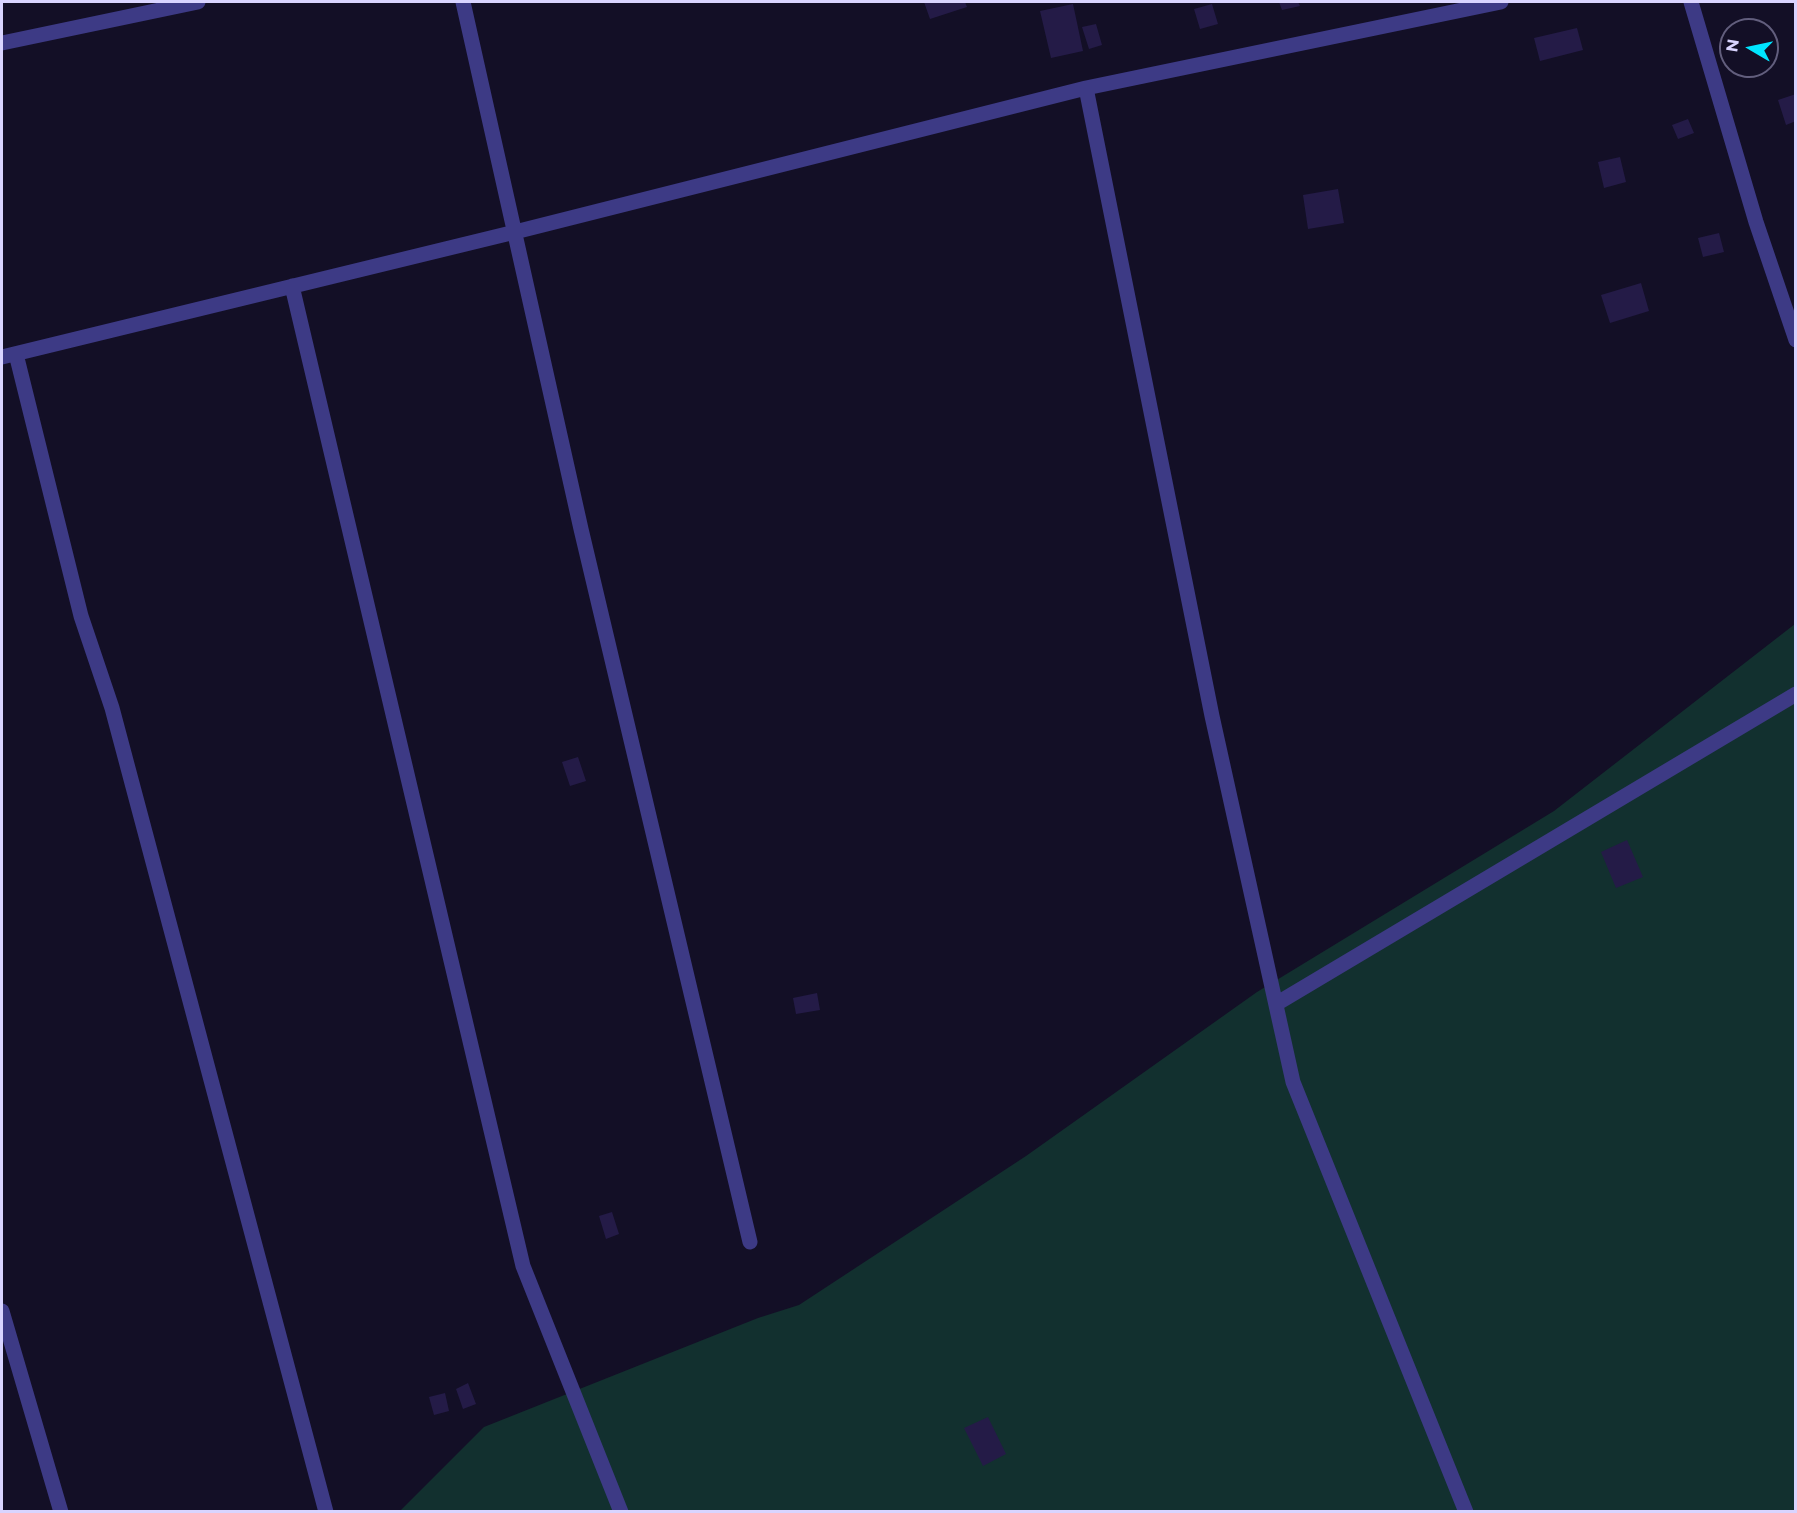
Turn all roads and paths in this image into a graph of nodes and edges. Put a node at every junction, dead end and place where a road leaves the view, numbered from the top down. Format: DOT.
graph roads {
  1 [pos="198,2"];
  2 [pos="463,2"];
  3 [pos="1502,2"];
  4 [pos="1691,2"];
  5 [pos="2,43"];
  6 [pos="1086,88"];
  7 [pos="515,232"];
  8 [pos="292,286"];
  9 [pos="1796,340"];
  10 [pos="9,355"];
  11 [pos="1796,694"];
  12 [pos="1276,1004"];
  13 [pos="750,1242"];
  14 [pos="2,1311"];
  15 [pos="61,1512"];
  16 [pos="326,1512"];
  17 [pos="621,1512"];
  18 [pos="1466,1512"];
  1 -- 5 [label="street"];
  2 -- 7 [label="street"];
  3 -- 6 [label="street"];
  4 -- 9 [label="street"];
  6 -- 7 [label="street"];
  6 -- 12 [label="street"];
  7 -- 8 [label="street"];
  7 -- 13 [label="street"];
  8 -- 10 [label="street"];
  8 -- 17 [label="street"];
  10 -- 16 [label="street"];
  11 -- 12 [label="street"];
  12 -- 18 [label="street"];
  14 -- 15 [label="street"];
}
